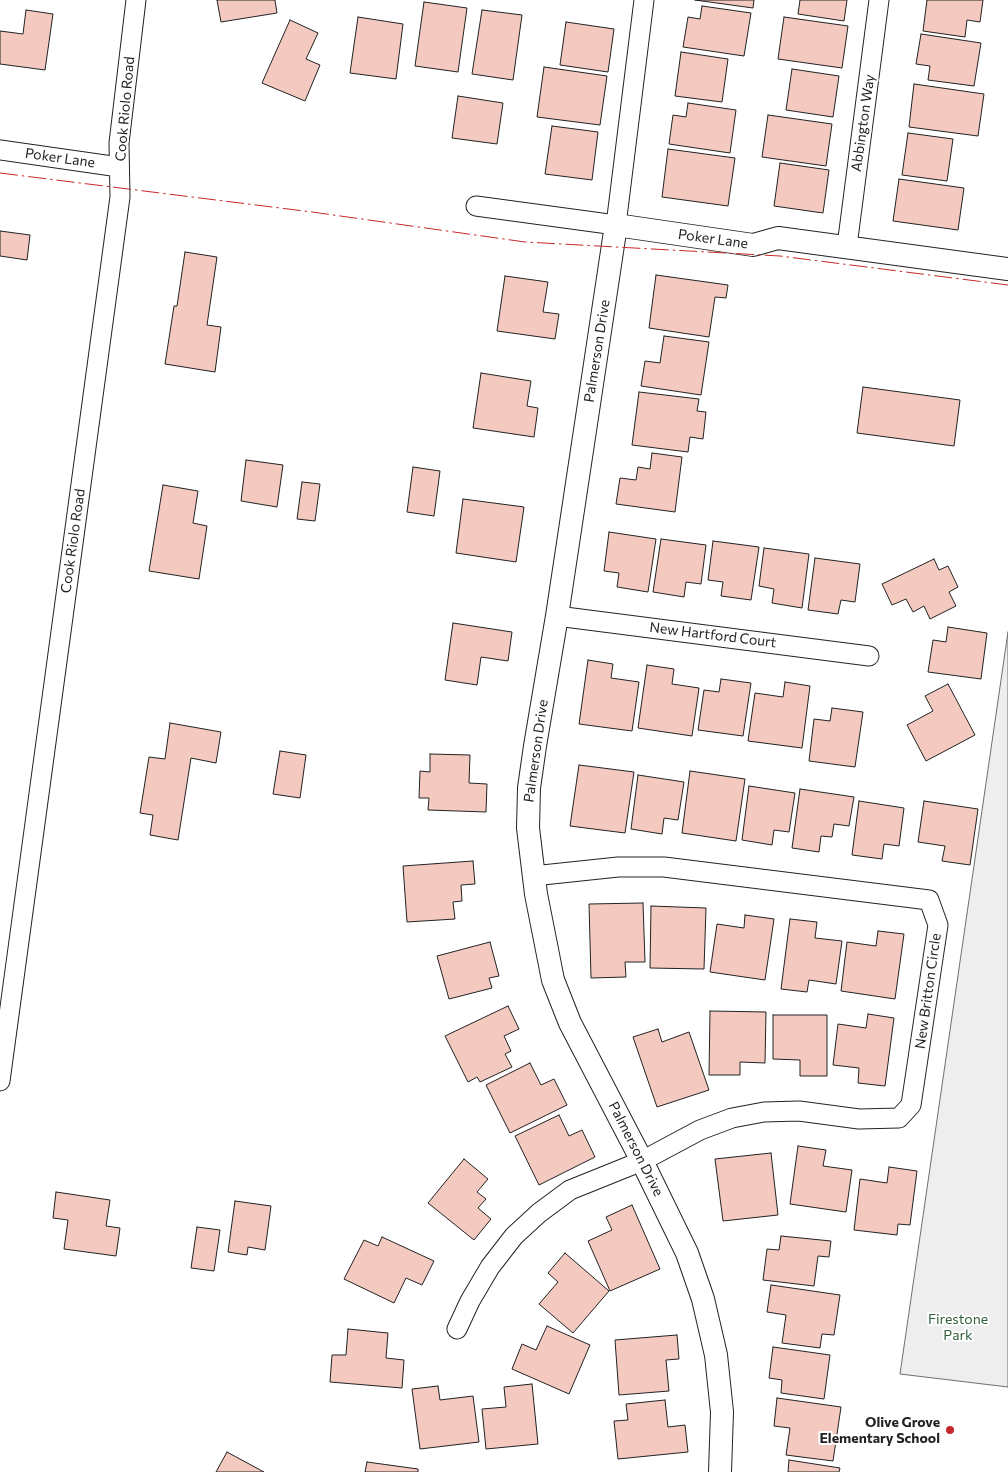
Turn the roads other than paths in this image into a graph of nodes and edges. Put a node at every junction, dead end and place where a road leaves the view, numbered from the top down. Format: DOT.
graph roads {
  1 [pos="136,0"];
  2 [pos="644,0"];
  3 [pos="879,0"];
  4 [pos="0,150"];
  5 [pos="120,167"];
  6 [pos="476,206"];
  7 [pos="616,225"];
  8 [pos="847,246"];
  9 [pos="1008,269"];
  10 [pos="557,616"];
  11 [pos="869,656"];
  12 [pos="533,876"];
  13 [pos="0,1081"];
  14 [pos="642,1161"];
  15 [pos="457,1329"];
  16 [pos="720,1472"];
  1 -- 5 [label="street, Cook Riolo Road"];
  2 -- 7 [label="street, Palmerson Drive"];
  3 -- 8 [label="street, Abbington Way"];
  4 -- 5 [label="street, Poker Lane"];
  5 -- 13 [label="street, Cook Riolo Road"];
  6 -- 7 [label="street, Poker Lane"];
  7 -- 8 [label="street, Poker Lane"];
  7 -- 10 [label="street, Palmerson Drive"];
  8 -- 9 [label="street, Poker Lane"];
  10 -- 11 [label="street, New Hartford Court"];
  10 -- 12 [label="street, Palmerson Drive"];
  12 -- 14 [label="street, Palmerson Drive"];
  12 -- 14 [label="street, New Britton Circle"];
  14 -- 15 [label="street"];
  14 -- 16 [label="street, Palmerson Drive"];
}
